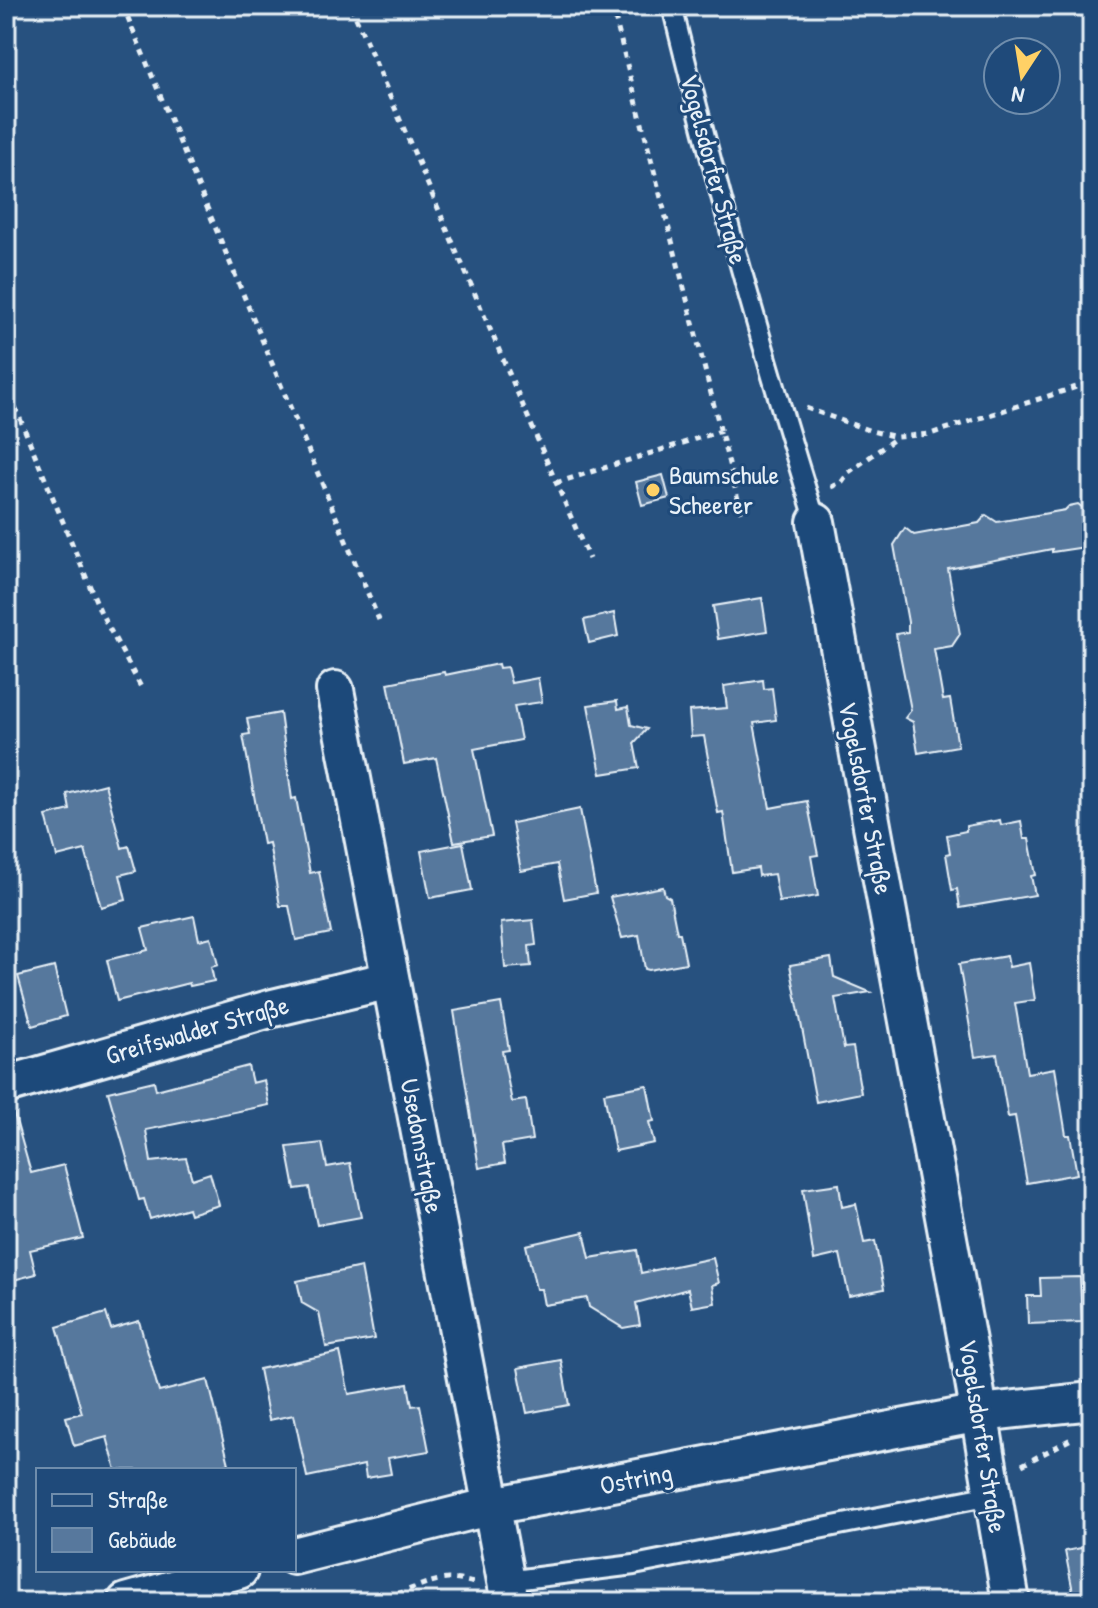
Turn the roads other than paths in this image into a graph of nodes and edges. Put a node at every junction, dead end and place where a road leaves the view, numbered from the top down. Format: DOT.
graph roads {
  1 [pos="672,6"];
  2 [pos="811,507"];
  3 [pos="335,690"];
  4 [pos="390,980"];
  5 [pos="6,1085"];
  6 [pos="1092,1401"];
  7 [pos="980,1413"];
  8 [pos="992,1495"];
  9 [pos="492,1506"];
  10 [pos="296,1555"];
  11 [pos="232,1572"];
  12 [pos="508,1592"];
  13 [pos="126,1602"];
  14 [pos="1011,1602"];
  1 -- 2 [label="lane, Vogelsdorfer Straße"];
  2 -- 7 [label="street, Vogelsdorfer Straße"];
  3 -- 4 [label="street, Usedomstraße"];
  4 -- 5 [label="street, Greifswalder Straße"];
  4 -- 9 [label="street, Usedomstraße"];
  6 -- 7 [label="street, Ostring"];
  7 -- 8 [label="street, Vogelsdorfer Straße"];
  7 -- 9 [label="street, Ostring"];
  8 -- 12 [label="lane"];
  8 -- 14 [label="street, Vogelsdorfer Straße"];
  9 -- 10 [label="street, Ostring"];
  9 -- 12 [label="street, Usedomstraße"];
  11 -- 13 [label="street"];
}
